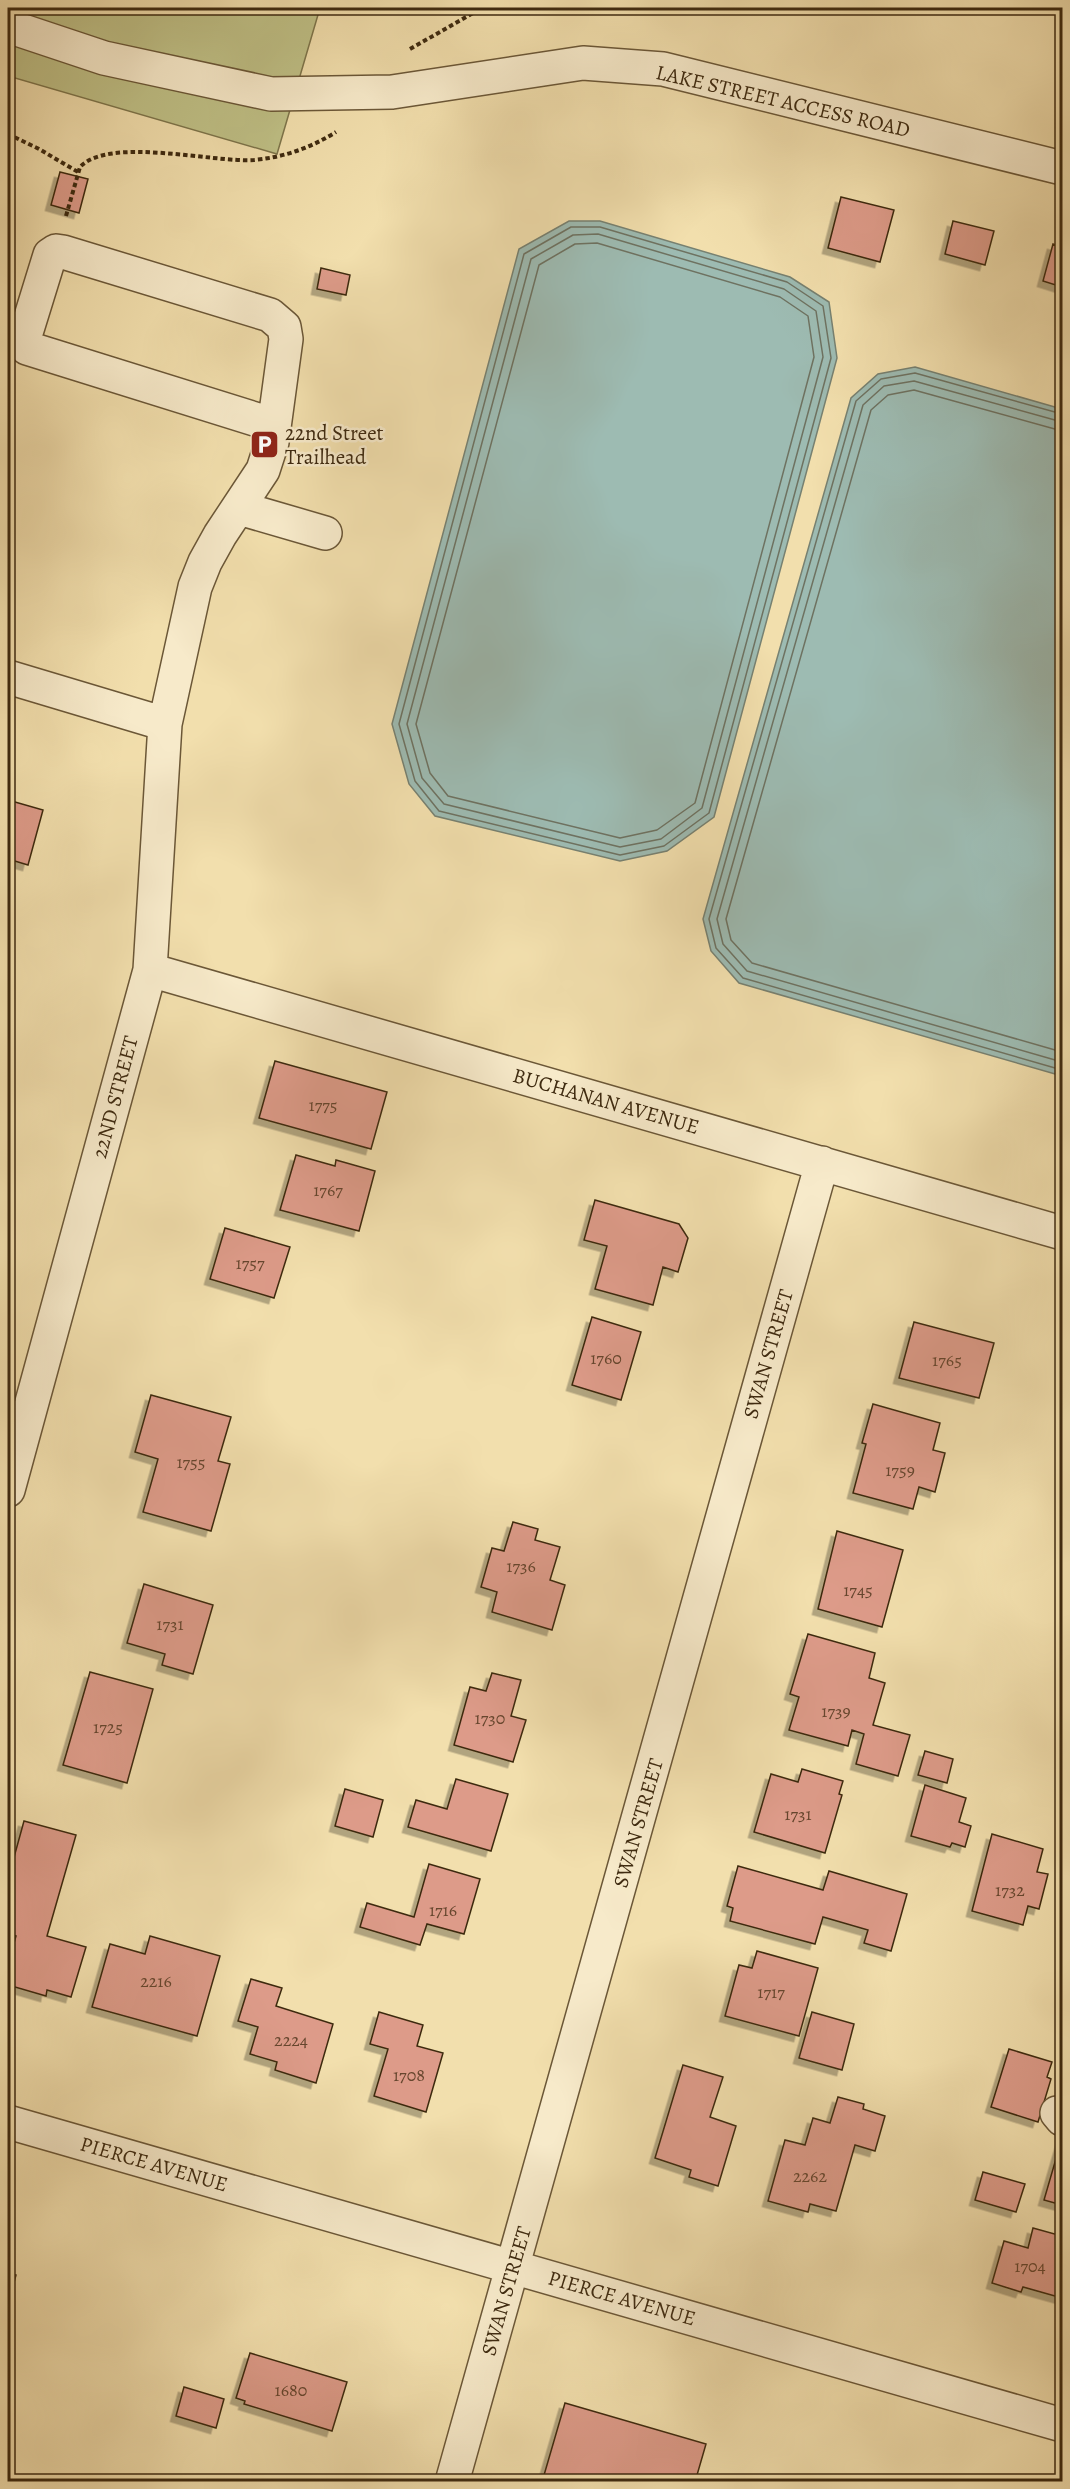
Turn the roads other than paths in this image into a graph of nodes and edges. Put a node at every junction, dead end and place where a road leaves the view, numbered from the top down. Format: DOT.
graph roads {
  1 [pos="8,26"];
  2 [pos="1062,168"];
  3 [pos="274,425"];
  4 [pos="239,508"];
  5 [pos="325,533"];
  6 [pos="8,677"];
  7 [pos="168,710"];
  8 [pos="150,970"];
  9 [pos="822,1163"];
  10 [pos="1062,1233"];
  11 [pos="8,1490"];
  12 [pos="8,2122"];
  13 [pos="513,2267"];
  14 [pos="1062,2425"];
  15 [pos="452,2481"];
  1 -- 2 [label="street, LAKE STREET ACCESS ROAD"];
  3 -- 3 [label="street, 22ND STREET"];
  3 -- 4 [label="street, 22ND STREET"];
  4 -- 5 [label="street"];
  4 -- 7 [label="street, 22ND STREET"];
  6 -- 7 [label="street"];
  7 -- 8 [label="street, 22ND STREET"];
  8 -- 9 [label="street, BUCHANAN AVENUE"];
  8 -- 11 [label="street, 22ND STREET"];
  9 -- 10 [label="street, BUCHANAN AVENUE"];
  9 -- 13 [label="street, SWAN STREET"];
  12 -- 13 [label="street, PIERCE AVENUE"];
  13 -- 14 [label="street, PIERCE AVENUE"];
  13 -- 15 [label="street, SWAN STREET"];
}
